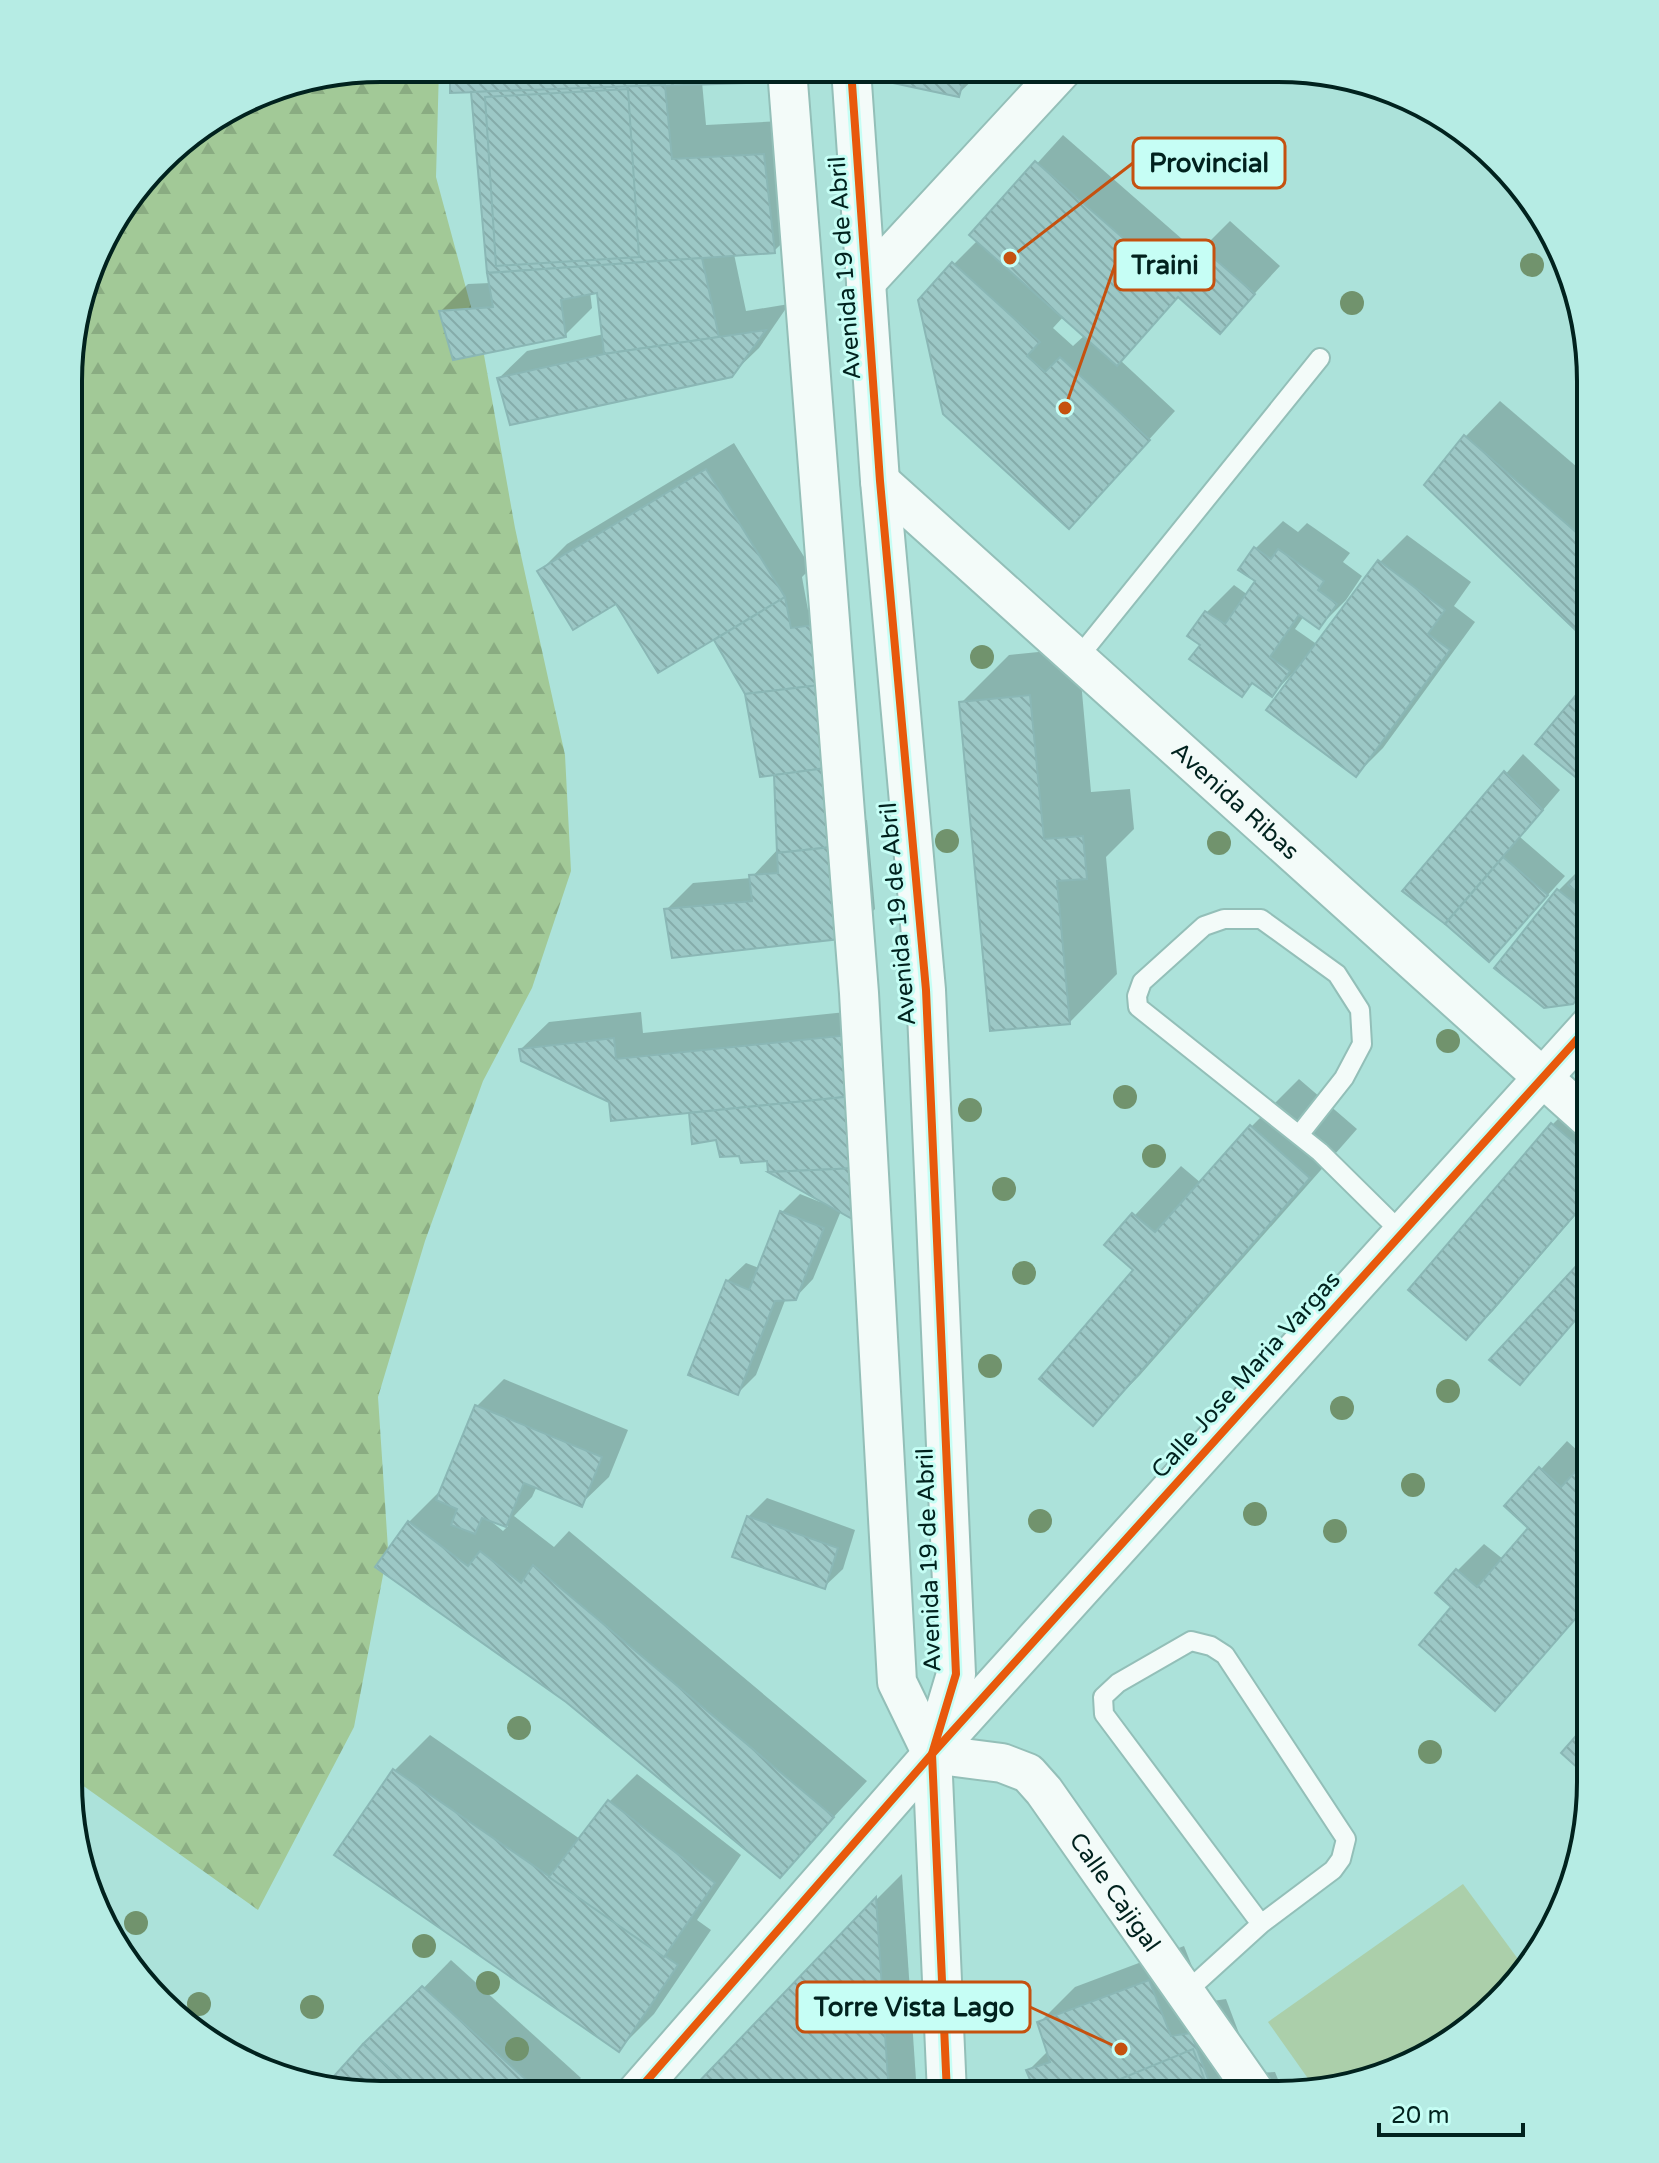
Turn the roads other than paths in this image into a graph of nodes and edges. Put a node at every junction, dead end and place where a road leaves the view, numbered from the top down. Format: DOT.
graph roads {
  1 [pos="788,82"];
  2 [pos="852,82"];
  3 [pos="1051,82"];
  4 [pos="866,282"];
  5 [pos="1320,358"];
  6 [pos="880,481"];
  7 [pos="1077,659"];
  8 [pos="1577,1039"];
  9 [pos="1542,1077"];
  10 [pos="1577,1108"];
  11 [pos="1299,1135"];
  12 [pos="1401,1232"];
  13 [pos="932,1754"];
  14 [pos="1261,1924"];
  15 [pos="1185,1993"];
  16 [pos="646,2081"];
  17 [pos="946,2081"];
  18 [pos="1247,2081"];
  1 -- 13 [label="street, Avenida 19 de Abril"];
  2 -- 4 [label="street, Avenida 19 de Abril"];
  3 -- 4 [label="street"];
  4 -- 6 [label="street, Avenida 19 de Abril"];
  5 -- 7 [label="lane"];
  6 -- 7 [label="street, Avenida Ribas"];
  6 -- 13 [label="street, Avenida 19 de Abril"];
  7 -- 9 [label="street, Avenida Ribas"];
  8 -- 9 [label="street, Calle Jose Maria Vargas"];
  9 -- 10 [label="street, Avenida Ribas"];
  9 -- 12 [label="street, Calle Jose Maria Vargas"];
  11 -- 11 [label="lane"];
  11 -- 12 [label="lane"];
  12 -- 13 [label="street, Calle Jose Maria Vargas"];
  13 -- 15 [label="street, Calle Cajigal"];
  13 -- 16 [label="street, Calle Jose Maria Vargas"];
  13 -- 17 [label="street"];
  14 -- 14 [label="lane"];
  14 -- 15 [label="lane"];
  15 -- 18 [label="street, Calle Cajigal"];
}
